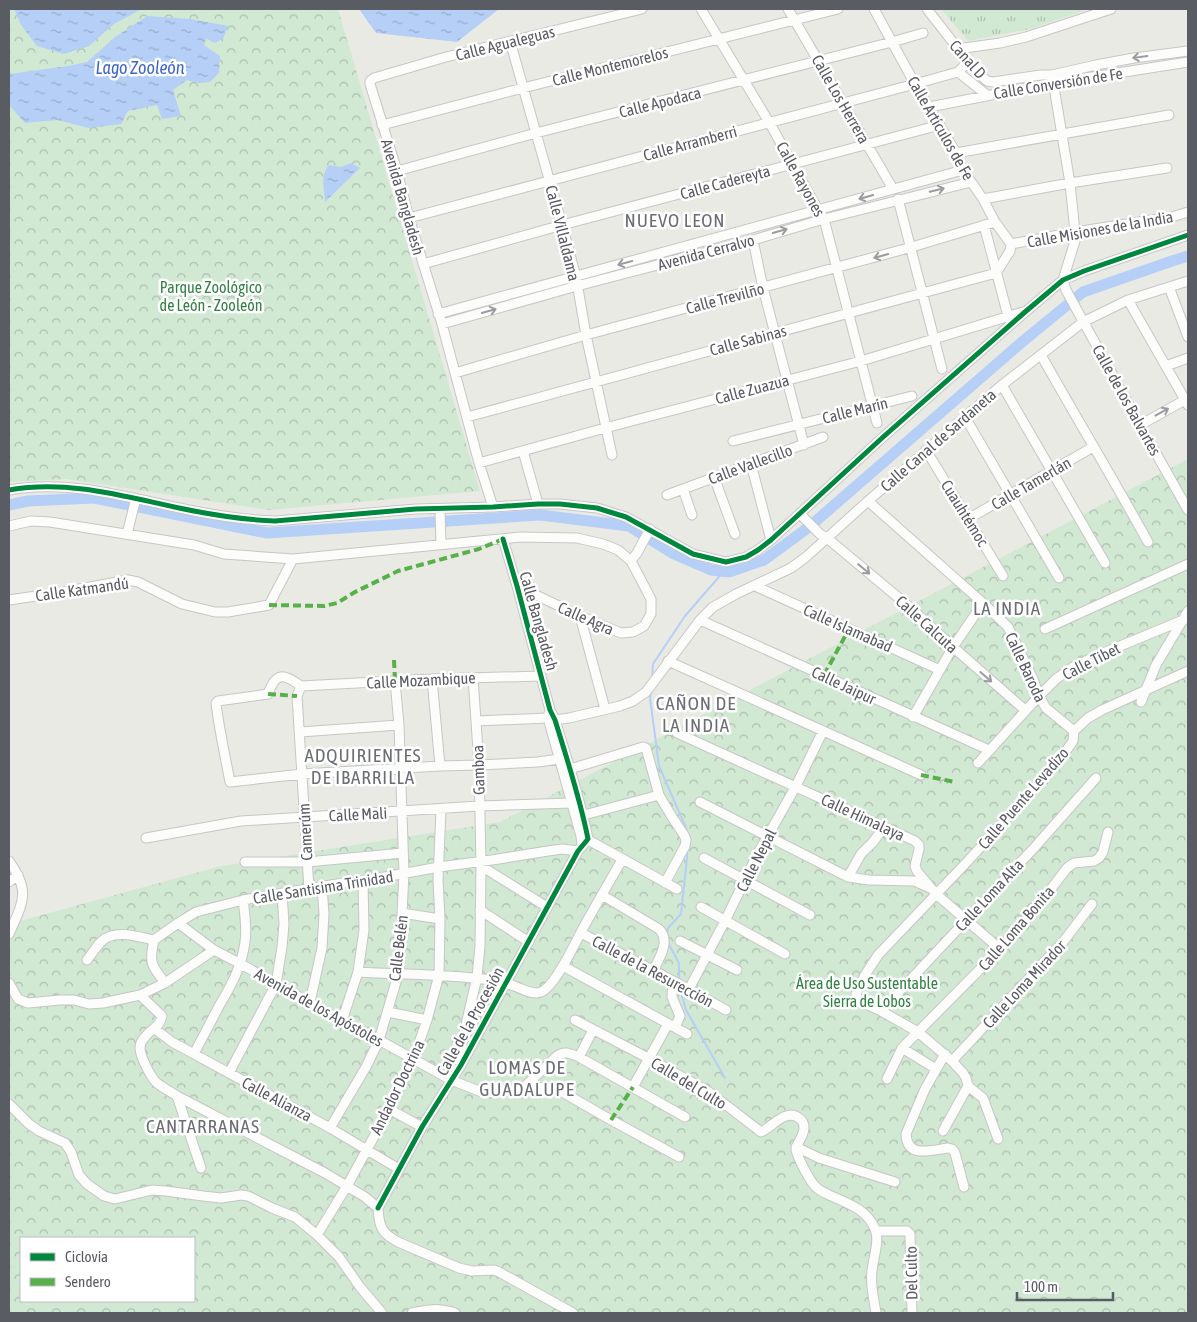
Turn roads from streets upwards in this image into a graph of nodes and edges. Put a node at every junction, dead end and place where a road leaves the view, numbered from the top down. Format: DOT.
graph roads {
  1 [pos="642,9"];
  2 [pos="701,9"];
  3 [pos="788,9"];
  4 [pos="838,9"];
  5 [pos="874,9"];
  6 [pos="926,9"];
  7 [pos="1111,9"];
  8 [pos="794,19"];
  9 [pos="923,33"];
  10 [pos="720,39"];
  11 [pos="510,41"];
  12 [pos="892,42"];
  13 [pos="957,49"];
  14 [pos="1188,52"];
  15 [pos="818,60"];
  16 [pos="968,62"];
  17 [pos="1188,62"];
  18 [pos="958,72"];
  19 [pos="1053,79"];
  20 [pos="744,80"];
  21 [pos="370,81"];
  22 [pos="915,84"];
  23 [pos="524,88"];
  24 [pos="987,95"];
  25 [pos="843,103"];
  26 [pos="929,107"];
  27 [pos="1169,115"];
  28 [pos="770,122"];
  29 [pos="382,125"];
  30 [pos="940,125"];
  31 [pos="536,133"];
  32 [pos="1061,134"];
  33 [pos="866,144"];
  34 [pos="956,153"];
  35 [pos="793,164"];
  36 [pos="1167,168"];
  37 [pos="963,170"];
  38 [pos="397,171"];
  39 [pos="550,180"];
  40 [pos="971,182"];
  41 [pos="1070,183"];
  42 [pos="893,189"];
  43 [pos="898,199"];
  44 [pos="983,199"];
  45 [pos="818,210"];
  46 [pos="1188,212"];
  47 [pos="409,218"];
  48 [pos="824,219"];
  49 [pos="995,222"];
  50 [pos="562,225"];
  51 [pos="984,226"];
  52 [pos="1076,232"];
  53 [pos="1188,235"];
  54 [pos="753,240"];
  55 [pos="1011,244"];
  56 [pos="912,247"];
  57 [pos="423,264"];
  58 [pos="837,268"];
  59 [pos="996,273"];
  60 [pos="1063,280"];
  61 [pos="576,281"];
  62 [pos="1188,281"];
  63 [pos="1169,287"];
  64 [pos="763,288"];
  65 [pos="923,293"];
  66 [pos="1128,300"];
  67 [pos="1025,312"];
  68 [pos="849,313"];
  69 [pos="438,314"];
  70 [pos="1008,316"];
  71 [pos="1083,322"];
  72 [pos="442,324"];
  73 [pos="775,333"];
  74 [pos="586,335"];
  75 [pos="1188,337"];
  76 [pos="935,339"];
  77 [pos="1041,355"];
  78 [pos="1188,358"];
  79 [pos="861,361"];
  80 [pos="1166,366"];
  81 [pos="942,369"];
  82 [pos="455,372"];
  83 [pos="786,380"];
  84 [pos="596,381"];
  85 [pos="1002,385"];
  86 [pos="912,396"];
  87 [pos="1187,403"];
  88 [pos="873,406"];
  89 [pos="467,417"];
  90 [pos="965,417"];
  91 [pos="877,423"];
  92 [pos="798,424"];
  93 [pos="1140,425"];
  94 [pos="605,428"];
  95 [pos="824,438"];
  96 [pos="733,441"];
  97 [pos="804,445"];
  98 [pos="1093,447"];
  99 [pos="926,450"];
  100 [pos="522,451"];
  101 [pos="612,455"];
  102 [pos="479,463"];
  103 [pos="751,464"];
  104 [pos="1052,471"];
  105 [pos="714,477"];
  106 [pos="683,489"];
  107 [pos="9,490"];
  108 [pos="667,495"];
  109 [pos="1010,496"];
  110 [pos="868,501"];
  111 [pos="135,502"];
  112 [pos="538,504"];
  113 [pos="1187,505"];
  114 [pos="493,507"];
  115 [pos="440,512"];
  116 [pos="692,515"];
  117 [pos="802,516"];
  118 [pos="968,519"];
  119 [pos="9,526"];
  120 [pos="128,531"];
  121 [pos="649,532"];
  122 [pos="735,534"];
  123 [pos="823,536"];
  124 [pos="502,539"];
  125 [pos="772,540"];
  126 [pos="441,541"];
  127 [pos="1148,542"];
  128 [pos="293,559"];
  129 [pos="631,561"];
  130 [pos="1105,563"];
  131 [pos="1188,564"];
  132 [pos="1003,576"];
  133 [pos="1058,578"];
  134 [pos="517,586"];
  135 [pos="755,586"];
  136 [pos="9,600"];
  137 [pos="982,603"];
  138 [pos="1188,612"];
  139 [pos="580,616"];
  140 [pos="1185,619"];
  141 [pos="700,620"];
  142 [pos="1045,628"];
  143 [pos="953,647"];
  144 [pos="668,661"];
  145 [pos="940,670"];
  146 [pos="1188,671"];
  147 [pos="541,676"];
  148 [pos="473,678"];
  149 [pos="432,679"];
  150 [pos="395,681"];
  151 [pos="301,686"];
  152 [pos="1145,691"];
  153 [pos="1039,696"];
  154 [pos="1141,702"];
  155 [pos="605,709"];
  156 [pos="1025,710"];
  157 [pos="551,716"];
  158 [pos="913,717"];
  159 [pos="476,720"];
  160 [pos="399,725"];
  161 [pos="823,731"];
  162 [pos="1074,731"];
  163 [pos="300,732"];
  164 [pos="677,733"];
  165 [pos="989,750"];
  166 [pos="559,759"];
  167 [pos="978,763"];
  168 [pos="479,765"];
  169 [pos="440,766"];
  170 [pos="400,769"];
  171 [pos="570,769"];
  172 [pos="302,774"];
  173 [pos="921,775"];
  174 [pos="1096,778"];
  175 [pos="796,786"];
  176 [pos="660,795"];
  177 [pos="700,802"];
  178 [pos="572,803"];
  179 [pos="479,806"];
  180 [pos="441,809"];
  181 [pos="402,812"];
  182 [pos="584,815"];
  183 [pos="304,816"];
  184 [pos="884,827"];
  185 [pos="1108,832"];
  186 [pos="768,836"];
  187 [pos="146,838"];
  188 [pos="582,843"];
  189 [pos="403,853"];
  190 [pos="704,858"];
  191 [pos="622,860"];
  192 [pos="9,861"];
  193 [pos="245,862"];
  194 [pos="307,862"];
  195 [pos="481,864"];
  196 [pos="439,867"];
  197 [pos="404,873"];
  198 [pos="18,875"];
  199 [pos="848,877"];
  200 [pos="745,880"];
  201 [pos="364,881"];
  202 [pos="9,882"];
  203 [pos="665,883"];
  204 [pos="322,887"];
  205 [pos="308,889"];
  206 [pos="677,889"];
  207 [pos="934,891"];
  208 [pos="282,893"];
  209 [pos="602,896"];
  210 [pos="243,900"];
  211 [pos="1092,904"];
  212 [pos="547,907"];
  213 [pos="702,907"];
  214 [pos="480,910"];
  215 [pos="402,913"];
  216 [pos="810,915"];
  217 [pos="440,919"];
  218 [pos="966,920"];
  219 [pos="725,921"];
  220 [pos="178,923"];
  221 [pos="581,932"];
  222 [pos="9,934"];
  223 [pos="154,940"];
  224 [pos="680,940"];
  225 [pos="529,942"];
  226 [pos="1000,949"];
  227 [pos="214,950"];
  228 [pos="786,954"];
  229 [pos="707,955"];
  230 [pos="87,960"];
  231 [pos="241,964"];
  232 [pos="564,966"];
  233 [pos="737,970"];
  234 [pos="653,971"];
  235 [pos="358,972"];
  236 [pos="398,975"];
  237 [pos="439,975"];
  238 [pos="477,978"];
  239 [pos="673,981"];
  240 [pos="166,982"];
  241 [pos="506,982"];
  242 [pos="9,983"];
  243 [pos="276,984"];
  244 [pos="689,990"];
  245 [pos="140,995"];
  246 [pos="310,1002"];
  247 [pos="726,1010"];
  248 [pos="881,1011"];
  249 [pos="388,1012"];
  250 [pos="427,1020"];
  251 [pos="575,1020"];
  252 [pos="342,1021"];
  253 [pos="468,1023"];
  254 [pos="482,1025"];
  255 [pos="672,1026"];
  256 [pos="155,1029"];
  257 [pos="593,1030"];
  258 [pos="918,1032"];
  259 [pos="687,1034"];
  260 [pos="379,1040"];
  261 [pos="902,1048"];
  262 [pos="194,1054"];
  263 [pos="945,1054"];
  264 [pos="579,1057"];
  265 [pos="648,1058"];
  266 [pos="414,1060"];
  267 [pos="952,1061"];
  268 [pos="461,1065"];
  269 [pos="936,1069"];
  270 [pos="229,1073"];
  271 [pos="887,1079"];
  272 [pos="450,1080"];
  273 [pos="968,1086"];
  274 [pos="633,1087"];
  275 [pos="522,1090"];
  276 [pos="178,1096"];
  277 [pos="9,1104"];
  278 [pos="389,1109"];
  279 [pos="685,1117"];
  280 [pos="422,1127"];
  281 [pos="330,1128"];
  282 [pos="943,1131"];
  283 [pos="998,1139"];
  284 [pos="796,1147"];
  285 [pos="366,1150"];
  286 [pos="678,1157"];
  287 [pos="201,1168"];
  288 [pos="399,1169"];
  289 [pos="895,1182"];
  290 [pos="347,1186"];
  291 [pos="964,1188"];
  292 [pos="378,1208"];
  293 [pos="876,1231"];
  294 [pos="317,1236"];
  295 [pos="382,1313"];
  296 [pos="412,1313"];
  297 [pos="455,1313"];
  298 [pos="573,1313"];
  299 [pos="876,1313"];
  300 [pos="912,1313"];
  1 -- 11 [label="street, Calle Agualeguas"];
  2 -- 10 [label="street, Calle Rayones"];
  3 -- 8 [label="street, Calle Los Herrera"];
  4 -- 8 [label="street, Calle Montemorelos"];
  5 -- 12 [label="street, Calle Artículos de Fe"];
  6 -- 13 [label="street, Canal D"];
  7 -- 13 [label="street"];
  8 -- 10 [label="street, Calle Montemorelos"];
  8 -- 15 [label="street, Calle Los Herrera"];
  9 -- 12 [label="street, Calle Apodaca"];
  10 -- 20 [label="street, Calle Rayones"];
  10 -- 23 [label="street, Calle Montemorelos"];
  11 -- 21 [label="street, Calle Agualeguas"];
  11 -- 23 [label="street, Calle Villaldama"];
  12 -- 15 [label="street, Calle Apodaca"];
  12 -- 22 [label="street, Calle Artículos de Fe"];
  13 -- 16 [label="street, Canal D"];
  14 -- 19 [label="street, Calle Conversión de Fe, one-way"];
  15 -- 20 [label="street, Calle Apodaca"];
  15 -- 25 [label="street, Calle Los Herrera"];
  16 -- 18 [label="street, Calle Arramberri"];
  16 -- 19 [label="street, Canal D"];
  17 -- 19 [label="street, Calle Conversión de Fe"];
  18 -- 22 [label="street, Calle Arramberri"];
  18 -- 24 [label="street"];
  19 -- 24 [label="street, Calle Conversión de Fe"];
  19 -- 32 [label="street"];
  20 -- 28 [label="street, Calle Rayones"];
  20 -- 31 [label="street, Calle Apodaca"];
  21 -- 29 [label="street, Avenida Bangladesh"];
  22 -- 25 [label="street, Calle Arramberri"];
  22 -- 26 [label="street, Calle Artículos de Fe"];
  23 -- 29 [label="street, Calle Montemorelos"];
  23 -- 31 [label="street, Calle Villaldama"];
  24 -- 26 [label="street, Calle Conversión de Fe"];
  25 -- 28 [label="street, Calle Arramberri"];
  25 -- 33 [label="street, Calle Los Herrera"];
  26 -- 30 [label="street, Calle Artículos de Fe"];
  27 -- 32 [label="street"];
  28 -- 35 [label="street, Calle Rayones"];
  28 -- 39 [label="street, Calle Arramberri"];
  29 -- 38 [label="street, Avenida Bangladesh"];
  30 -- 33 [label="street, Calle Cadereyta"];
  30 -- 34 [label="street, Calle Artículos de Fe"];
  31 -- 38 [label="street, Calle Apodaca"];
  31 -- 39 [label="street, Calle Villaldama"];
  32 -- 34 [label="street"];
  32 -- 41 [label="street"];
  33 -- 35 [label="street, Calle Cadereyta"];
  33 -- 42 [label="street, Calle Los Herrera"];
  34 -- 37 [label="street, Calle Artículos de Fe"];
  35 -- 45 [label="street, Calle Rayones"];
  35 -- 50 [label="street, Calle Cadereyta"];
  36 -- 41 [label="street"];
  37 -- 40 [label="street, Calle Artículos de Fe"];
  37 -- 42 [label="street, Avenida Cerralvo"];
  38 -- 47 [label="street, Avenida Bangladesh"];
  39 -- 47 [label="street, Calle Arramberri"];
  39 -- 50 [label="street, Calle Villaldama"];
  43 -- 40 [label="street, Avenida Cerralvo, one-way"];
  40 -- 44 [label="street, Calle Artículos de Fe"];
  41 -- 44 [label="street"];
  41 -- 52 [label="street"];
  42 -- 45 [label="street, Avenida Cerralvo, one-way"];
  43 -- 48 [label="street, Avenida Cerralvo"];
  43 -- 56 [label="street"];
  44 -- 49 [label="street, Calle Artículos de Fe"];
  45 -- 48 [label="street, Calle Rayones"];
  45 -- 61 [label="street, Avenida Cerralvo, one-way"];
  46 -- 52 [label="street, Calle Misiones de la India"];
  47 -- 57 [label="street, Avenida Bangladesh"];
  54 -- 48 [label="street, Avenida Cerralvo, one-way"];
  48 -- 58 [label="street, Calle Rayones"];
  49 -- 51 [label="street, Calle Trevilño"];
  49 -- 55 [label="street, Calle Artículos de Fe"];
  50 -- 57 [label="street, Calle Cadereyta"];
  50 -- 61 [label="street, Calle Villaldama"];
  51 -- 56 [label="street, Calle Trevilño"];
  51 -- 59 [label="street"];
  52 -- 55 [label="street, Calle Misiones de la India"];
  52 -- 60 [label="street"];
  53 -- 60 [label="street"];
  54 -- 61 [label="street, Avenida Cerralvo"];
  54 -- 64 [label="street, Calle Vallecillo"];
  55 -- 59 [label="street"];
  56 -- 58 [label="street, Calle Trevilño, one-way"];
  56 -- 65 [label="street"];
  57 -- 69 [label="street, Avenida Bangladesh"];
  58 -- 64 [label="street, Calle Trevilño"];
  58 -- 68 [label="street, Calle Rayones"];
  59 -- 65 [label="street, Calle Sabinas"];
  59 -- 70 [label="street"];
  60 -- 67 [label="street"];
  60 -- 71 [label="street, Calle de los Balvartes"];
  61 -- 69 [label="street, Avenida Cerralvo"];
  72 -- 61 [label="street, Avenida Cerralvo, one-way"];
  61 -- 74 [label="street, Calle Villaldama"];
  62 -- 63 [label="street, Calle Canal de Sardaneta"];
  63 -- 66 [label="street, Calle Canal de Sardaneta"];
  63 -- 75 [label="street"];
  64 -- 73 [label="street, Calle Vallecillo"];
  64 -- 74 [label="street, Calle Trevilño"];
  65 -- 68 [label="street, Calle Sabinas"];
  65 -- 76 [label="street"];
  66 -- 71 [label="street, Calle Canal de Sardaneta"];
  66 -- 80 [label="street"];
  67 -- 70 [label="street, Calle Zuazua"];
  67 -- 117 [label="street"];
  68 -- 73 [label="street, Calle Sabinas"];
  68 -- 79 [label="street, Calle Rayones"];
  69 -- 72 [label="street"];
  70 -- 76 [label="street, Calle Zuazua"];
  71 -- 77 [label="street, Calle Canal de Sardaneta"];
  71 -- 93 [label="street, Calle de los Balvartes"];
  72 -- 82 [label="street"];
  73 -- 83 [label="street, Calle Vallecillo"];
  73 -- 84 [label="street, Calle Sabinas"];
  74 -- 82 [label="street, Calle Trevilño"];
  74 -- 84 [label="street, Calle Villaldama"];
  76 -- 79 [label="street, Calle Zuazua"];
  76 -- 81 [label="street"];
  77 -- 85 [label="street, Calle Canal de Sardaneta"];
  77 -- 98 [label="street"];
  78 -- 80 [label="street"];
  79 -- 83 [label="street, Calle Zuazua"];
  79 -- 88 [label="street, Calle Rayones"];
  80 -- 87 [label="street"];
  82 -- 89 [label="street"];
  83 -- 92 [label="street, Calle Vallecillo"];
  83 -- 94 [label="street, Calle Zuazua"];
  84 -- 89 [label="street, Calle Sabinas"];
  84 -- 94 [label="street, Calle Villaldama"];
  85 -- 90 [label="street, Calle Canal de Sardaneta"];
  85 -- 104 [label="street"];
  86 -- 88 [label="street, Calle Marín"];
  93 -- 87 [label="street, one-way"];
  88 -- 91 [label="street, Calle Rayones"];
  88 -- 92 [label="street, Calle Marín"];
  89 -- 102 [label="street"];
  90 -- 99 [label="street, Calle Canal de Sardaneta"];
  90 -- 109 [label="street"];
  92 -- 96 [label="street, Calle Marín"];
  92 -- 97 [label="street, Calle Vallecillo"];
  93 -- 113 [label="street, Calle de los Balvartes"];
  94 -- 100 [label="street, Calle Zuazua"];
  94 -- 101 [label="street, Calle Villaldama"];
  95 -- 97 [label="street"];
  97 -- 103 [label="street, Calle Vallecillo"];
  98 -- 104 [label="street, Calle Tamerlán"];
  98 -- 127 [label="street"];
  99 -- 110 [label="street, Calle Canal de Sardaneta"];
  99 -- 118 [label="street, Cuauhtémoc"];
  100 -- 102 [label="street, Calle Zuazua"];
  100 -- 112 [label="street"];
  102 -- 114 [label="street"];
  103 -- 105 [label="street, Calle Vallecillo"];
  103 -- 125 [label="street"];
  104 -- 109 [label="street, Calle Tamerlán"];
  104 -- 130 [label="street"];
  105 -- 106 [label="street, Calle Vallecillo"];
  105 -- 122 [label="street"];
  106 -- 108 [label="street, Calle Vallecillo"];
  106 -- 116 [label="street"];
  107 -- 111 [label="street"];
  109 -- 118 [label="street, Calle Tamerlán"];
  109 -- 133 [label="street"];
  110 -- 123 [label="street, Calle Canal de Sardaneta"];
  110 -- 137 [label="street, Calle Baroda"];
  111 -- 115 [label="street"];
  111 -- 120 [label="street"];
  112 -- 114 [label="street"];
  112 -- 121 [label="street"];
  114 -- 115 [label="street"];
  115 -- 126 [label="street"];
  117 -- 123 [label="street, Calle Calcuta"];
  117 -- 125 [label="street"];
  118 -- 132 [label="street, Cuauhtémoc"];
  119 -- 120 [label="street"];
  120 -- 128 [label="street"];
  121 -- 125 [label="street"];
  121 -- 129 [label="street"];
  123 -- 135 [label="street, Calle Canal de Sardaneta"];
  123 -- 143 [label="street, Calle Calcuta, one-way"];
  124 -- 126 [label="street"];
  124 -- 129 [label="street"];
  124 -- 134 [label="street, Calle Bangladesh"];
  126 -- 128 [label="street"];
  128 -- 136 [label="street, Calle Katmandú"];
  129 -- 139 [label="street, Calle Agra"];
  131 -- 142 [label="street"];
  134 -- 139 [label="street, Calle Agra"];
  134 -- 147 [label="street, Calle Bangladesh"];
  135 -- 141 [label="street, Calle Canal de Sardaneta"];
  135 -- 145 [label="street, Calle Islamabad"];
  137 -- 143 [label="street"];
  137 -- 153 [label="street, Calle Baroda"];
  138 -- 140 [label="street"];
  139 -- 155 [label="street"];
  140 -- 152 [label="street"];
  140 -- 153 [label="street, Calle Tibet"];
  141 -- 144 [label="street"];
  141 -- 158 [label="street, Calle Jaipur"];
  143 -- 145 [label="street"];
  143 -- 156 [label="street, Calle Calcuta, one-way"];
  144 -- 155 [label="street"];
  144 -- 161 [label="street"];
  145 -- 158 [label="street"];
  146 -- 152 [label="street, Calle Puente Levadizo"];
  147 -- 148 [label="street, Calle Mozambique"];
  147 -- 157 [label="street, Calle Bangladesh"];
  148 -- 149 [label="street, Calle Mozambique"];
  148 -- 159 [label="street, Gamboa"];
  149 -- 150 [label="street, Calle Mozambique"];
  149 -- 169 [label="street"];
  150 -- 151 [label="street, Calle Mozambique"];
  150 -- 160 [label="street, Calle Belén"];
  151 -- 163 [label="street, Camerúm"];
  151 -- 172 [label="street"];
  152 -- 154 [label="street"];
  152 -- 162 [label="street, Calle Puente Levadizo"];
  153 -- 156 [label="street, Calle Tibet"];
  153 -- 162 [label="street, Calle Baroda"];
  155 -- 157 [label="street"];
  156 -- 165 [label="street, Calle Tibet"];
  157 -- 159 [label="street"];
  157 -- 166 [label="street, Calle Bangladesh"];
  157 -- 171 [label="street, Calle Bangladesh"];
  158 -- 165 [label="street, Calle Jaipur"];
  159 -- 168 [label="street, Gamboa"];
  160 -- 163 [label="street"];
  160 -- 170 [label="street, Calle Belén"];
  161 -- 173 [label="street"];
  161 -- 175 [label="street, Calle Nepal"];
  162 -- 207 [label="street, Calle Puente Levadizo"];
  163 -- 172 [label="street, Camerúm"];
  164 -- 175 [label="street, Calle Himalaya"];
  165 -- 167 [label="street, Calle Tibet"];
  166 -- 168 [label="street"];
  166 -- 178 [label="street, Calle Bangladesh"];
  168 -- 169 [label="street"];
  168 -- 179 [label="street, Gamboa"];
  169 -- 170 [label="street"];
  170 -- 172 [label="street"];
  170 -- 181 [label="street, Calle Belén"];
  171 -- 176 [label="street"];
  171 -- 182 [label="street, Calle Bangladesh"];
  172 -- 183 [label="street, Camerúm"];
  174 -- 218 [label="street, Calle Loma Alta"];
  175 -- 184 [label="street, Calle Himalaya"];
  175 -- 186 [label="street, Calle Nepal"];
  176 -- 182 [label="street"];
  176 -- 203 [label="street"];
  177 -- 186 [label="street"];
  178 -- 179 [label="street, Calle Mali"];
  178 -- 188 [label="street, Calle Bangladesh"];
  179 -- 180 [label="street, Calle Mali"];
  179 -- 195 [label="street, Gamboa"];
  180 -- 181 [label="street, Calle Mali"];
  180 -- 196 [label="street, Andador Doctrina"];
  181 -- 183 [label="street, Calle Mali"];
  181 -- 189 [label="street, Calle Belén"];
  182 -- 188 [label="street, Calle Bangladesh"];
  183 -- 187 [label="street, Calle Mali"];
  183 -- 194 [label="street, Camerúm"];
  184 -- 199 [label="street"];
  184 -- 207 [label="street, Calle Himalaya"];
  185 -- 226 [label="street, Calle Loma Bonita"];
  186 -- 199 [label="street"];
  186 -- 200 [label="street, Calle Nepal"];
  188 -- 191 [label="street"];
  188 -- 195 [label="street, Calle Santisima Trinidad"];
  188 -- 212 [label="street, Calle de la Procesión"];
  189 -- 194 [label="street"];
  189 -- 197 [label="street, Calle Belén"];
  190 -- 200 [label="street"];
  191 -- 203 [label="street"];
  191 -- 209 [label="street"];
  192 -- 198 [label="street"];
  193 -- 194 [label="street"];
  194 -- 205 [label="street, Camerúm"];
  195 -- 196 [label="street, Calle Santisima Trinidad"];
  195 -- 212 [label="street"];
  195 -- 214 [label="street, Gamboa"];
  196 -- 197 [label="street, Calle Santisima Trinidad"];
  196 -- 217 [label="street, Andador Doctrina"];
  197 -- 201 [label="street, Calle Santisima Trinidad"];
  197 -- 215 [label="street, Calle Belén"];
  198 -- 202 [label="street"];
  198 -- 222 [label="street"];
  199 -- 207 [label="street"];
  200 -- 216 [label="street"];
  200 -- 219 [label="street, Calle Nepal"];
  201 -- 204 [label="street, Calle Santisima Trinidad"];
  201 -- 235 [label="street"];
  203 -- 206 [label="street"];
  204 -- 205 [label="street, Calle Santisima Trinidad"];
  204 -- 246 [label="street"];
  205 -- 208 [label="street, Calle Santisima Trinidad"];
  207 -- 218 [label="street, Calle Himalaya"];
  207 -- 248 [label="street, Calle Puente Levadizo"];
  208 -- 210 [label="street, Calle Santisima Trinidad"];
  208 -- 243 [label="street"];
  209 -- 221 [label="street"];
  209 -- 234 [label="street"];
  210 -- 220 [label="street, Calle Santisima Trinidad"];
  210 -- 231 [label="street"];
  211 -- 267 [label="street, Calle Loma Mirador"];
  212 -- 225 [label="street, Calle de la Procesión"];
  213 -- 219 [label="street"];
  214 -- 225 [label="street"];
  214 -- 238 [label="street, Gamboa"];
  215 -- 217 [label="street"];
  215 -- 236 [label="street, Calle Belén"];
  217 -- 237 [label="street, Andador Doctrina"];
  218 -- 226 [label="street, Calle Himalaya"];
  218 -- 248 [label="street, Calle Loma Alta"];
  219 -- 228 [label="street"];
  219 -- 229 [label="street, Calle Nepal"];
  220 -- 223 [label="street, Calle Santisima Trinidad"];
  220 -- 227 [label="street, Avenida de los Apóstoles"];
  221 -- 232 [label="street"];
  221 -- 234 [label="street, Calle de la Resurección"];
  223 -- 230 [label="street"];
  223 -- 240 [label="street"];
  224 -- 229 [label="street"];
  225 -- 241 [label="street, Calle de la Procesión"];
  226 -- 258 [label="street, Calle Loma Bonita"];
  227 -- 231 [label="street, Avenida de los Apóstoles"];
  227 -- 240 [label="street"];
  229 -- 233 [label="street"];
  229 -- 244 [label="street, Calle Nepal"];
  231 -- 243 [label="street, Avenida de los Apóstoles"];
  231 -- 262 [label="street"];
  232 -- 241 [label="street"];
  232 -- 255 [label="street"];
  234 -- 239 [label="street, Calle de la Resurección"];
  235 -- 236 [label="street"];
  235 -- 252 [label="street"];
  236 -- 237 [label="street"];
  236 -- 249 [label="street, Calle Belén"];
  237 -- 238 [label="street"];
  237 -- 250 [label="street, Andador Doctrina"];
  238 -- 241 [label="street"];
  238 -- 253 [label="street, Gamboa"];
  239 -- 244 [label="street, Calle de la Resurección"];
  239 -- 255 [label="street"];
  240 -- 245 [label="street"];
  241 -- 254 [label="street, Calle de la Procesión"];
  242 -- 245 [label="street"];
  243 -- 246 [label="street, Avenida de los Apóstoles"];
  243 -- 270 [label="street"];
  244 -- 247 [label="street, Calle de la Resurección"];
  245 -- 256 [label="street"];
  246 -- 252 [label="street, Avenida de los Apóstoles"];
  248 -- 258 [label="street"];
  249 -- 250 [label="street"];
  249 -- 260 [label="street, Calle Belén"];
  250 -- 266 [label="street, Andador Doctrina"];
  251 -- 257 [label="street, Calle del Culto"];
  252 -- 260 [label="street, Avenida de los Apóstoles"];
  253 -- 254 [label="street"];
  253 -- 268 [label="street, Gamboa"];
  254 -- 268 [label="street, Calle de la Procesión"];
  255 -- 259 [label="street"];
  255 -- 265 [label="street"];
  256 -- 262 [label="street, Calle Alianza"];
  256 -- 276 [label="street"];
  257 -- 264 [label="street"];
  257 -- 265 [label="street, Calle del Culto"];
  258 -- 261 [label="street, Calle Loma Bonita"];
  258 -- 263 [label="street"];
  260 -- 266 [label="street, Avenida de los Apóstoles"];
  260 -- 281 [label="street, Calle Belén"];
  261 -- 269 [label="street"];
  261 -- 271 [label="street, Calle Loma Bonita"];
  262 -- 270 [label="street, Calle Alianza"];
  263 -- 267 [label="street"];
  263 -- 269 [label="street"];
  264 -- 274 [label="street"];
  264 -- 275 [label="street"];
  265 -- 274 [label="street"];
  265 -- 284 [label="street, Calle del Culto"];
  266 -- 272 [label="street, Avenida de los Apóstoles"];
  266 -- 278 [label="street, Andador Doctrina"];
  267 -- 273 [label="street"];
  268 -- 272 [label="street, Calle de la Procesión"];
  269 -- 291 [label="street"];
  270 -- 281 [label="street, Calle Alianza"];
  272 -- 275 [label="street, Avenida de los Apóstoles"];
  272 -- 280 [label="street, Calle de la Procesión"];
  273 -- 282 [label="street"];
  273 -- 283 [label="street"];
  274 -- 279 [label="street"];
  275 -- 286 [label="street, Avenida de los Apóstoles"];
  276 -- 287 [label="street"];
  276 -- 290 [label="street"];
  277 -- 294 [label="street"];
  278 -- 280 [label="street"];
  278 -- 285 [label="street, Andador Doctrina"];
  280 -- 288 [label="street, Calle de la Procesión"];
  281 -- 285 [label="street, Calle Alianza"];
  284 -- 289 [label="street"];
  284 -- 293 [label="street"];
  285 -- 288 [label="street, Calle Alianza"];
  285 -- 290 [label="street, Andador Doctrina"];
  288 -- 292 [label="street, Calle de la Procesión"];
  290 -- 292 [label="street"];
  290 -- 294 [label="street, Andador Doctrina"];
  292 -- 298 [label="street"];
  293 -- 299 [label="street"];
  293 -- 300 [label="street, Del Culto"];
  294 -- 295 [label="street"];
  296 -- 297 [label="street"];
}
